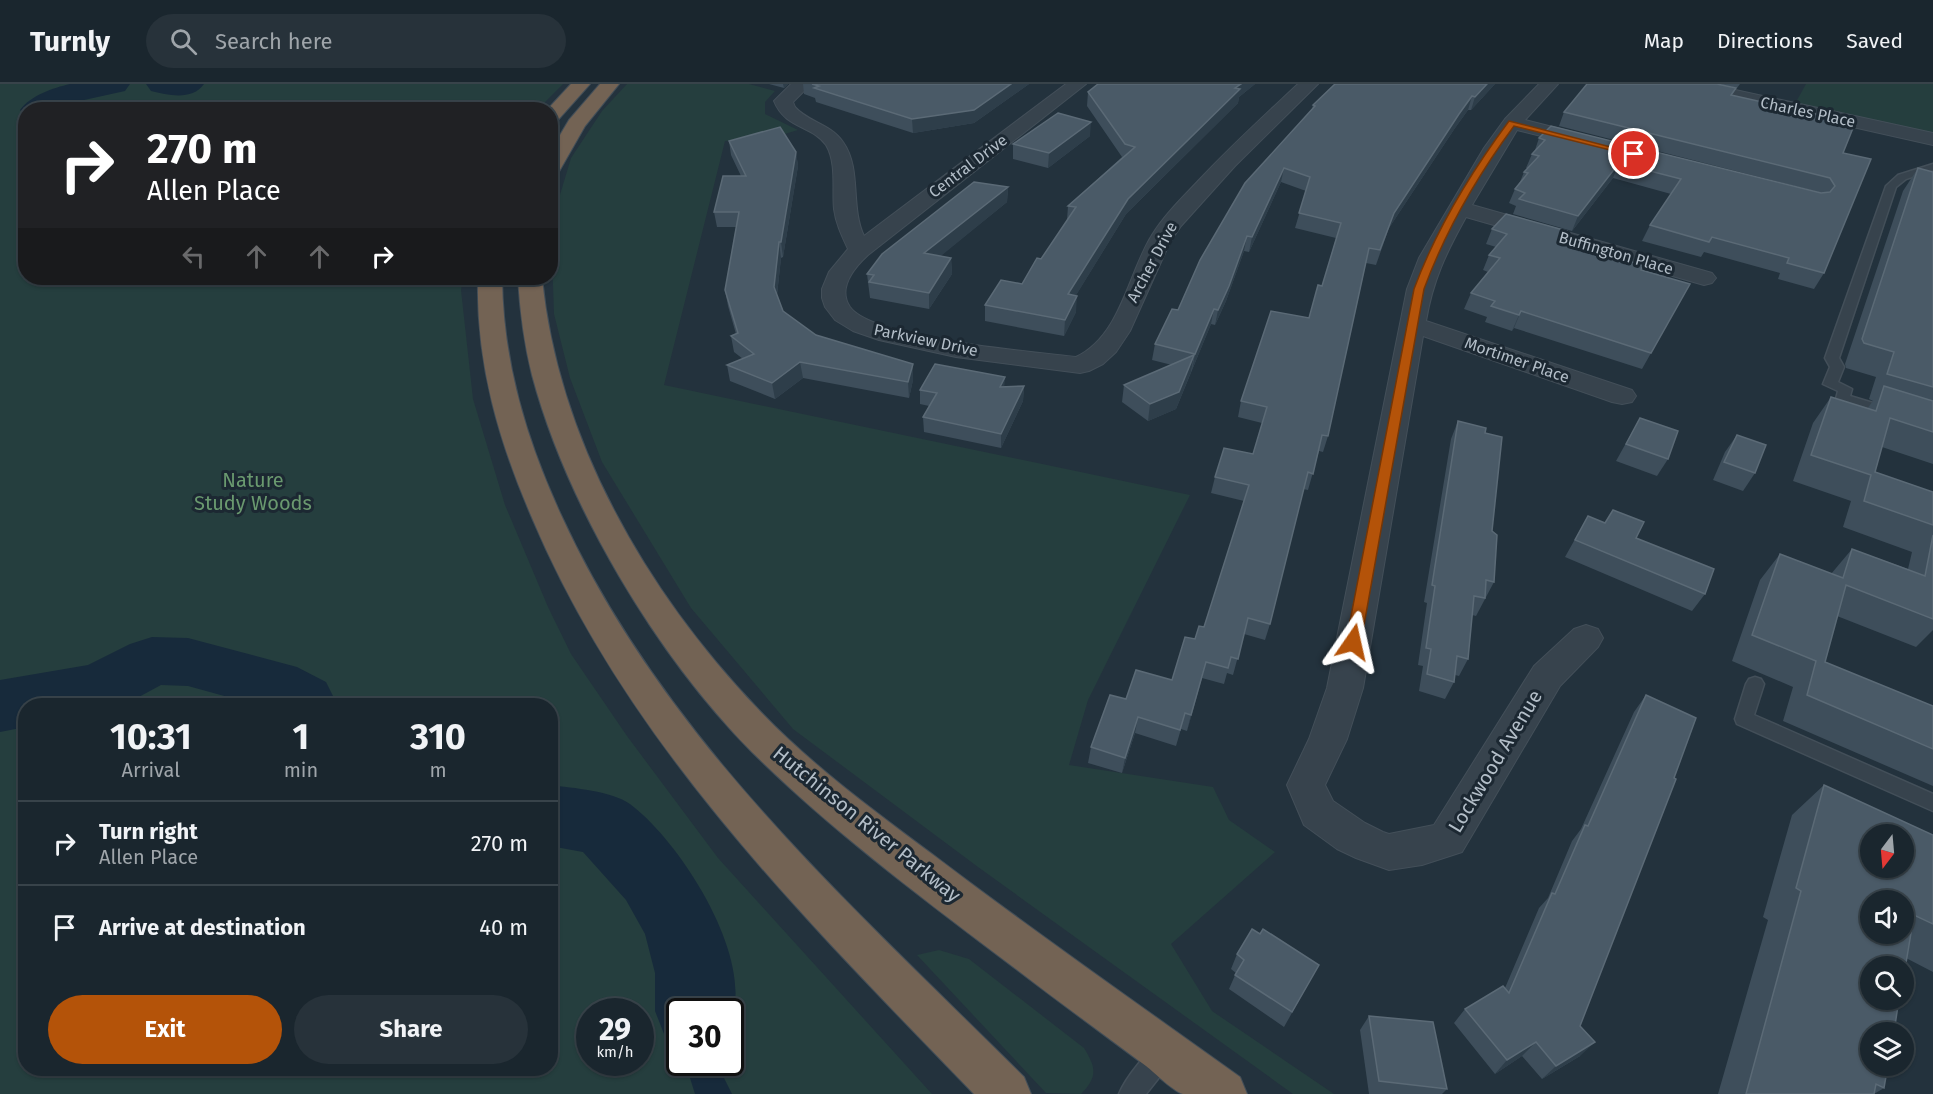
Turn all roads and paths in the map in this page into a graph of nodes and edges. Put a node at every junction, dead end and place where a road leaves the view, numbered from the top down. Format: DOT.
graph roads {
  1 [pos="581,84"];
  2 [pos="610,84"];
  3 [pos="802,84"];
  4 [pos="1077,84"];
  5 [pos="1310,84"];
  6 [pos="1549,84"];
  7 [pos="1683,84"];
  8 [pos="558,108"];
  9 [pos="1512,123"];
  10 [pos="1933,139"];
  11 [pos="1605,146"];
  12 [pos="558,157"];
  13 [pos="1933,167"];
  14 [pos="1459,208"];
  15 [pos="860,250"];
  16 [pos="1704,278"];
  17 [pos="490,285"];
  18 [pos="531,285"];
  19 [pos="1412,324"];
  20 [pos="1042,361"];
  21 [pos="1622,396"];
  22 [pos="1844,398"];
  23 [pos="1899,415"];
  24 [pos="1836,423"];
  25 [pos="1586,638"];
  26 [pos="1755,684"];
  27 [pos="1933,803"];
  28 [pos="1165,1052"];
  29 [pos="1007,1094"];
  30 [pos="1131,1094"];
  31 [pos="1222,1094"];
  1 -- 8 [label="highway"];
  2 -- 12 [label="highway"];
  3 -- 15 [label="street"];
  4 -- 15 [label="street, Central Drive"];
  5 -- 20 [label="street, Archer Drive"];
  6 -- 9 [label="street, Lockwood Avenue"];
  7 -- 10 [label="street, Charles Place"];
  9 -- 11 [label="street"];
  9 -- 14 [label="street, Lockwood Avenue"];
  13 -- 22 [label="lane"];
  14 -- 16 [label="street, Buffington Place"];
  14 -- 19 [label="street, Lockwood Avenue"];
  15 -- 20 [label="street, Parkview Drive"];
  17 -- 29 [label="highway"];
  18 -- 28 [label="highway, Hutchinson River Parkway"];
  19 -- 21 [label="street, Mortimer Place"];
  19 -- 25 [label="street, Lockwood Avenue"];
  22 -- 23 [label="lane"];
  22 -- 24 [label="lane"];
  26 -- 27 [label="lane"];
  28 -- 30 [label="lane"];
  28 -- 31 [label="highway, Hutchinson River Parkway"];
}
